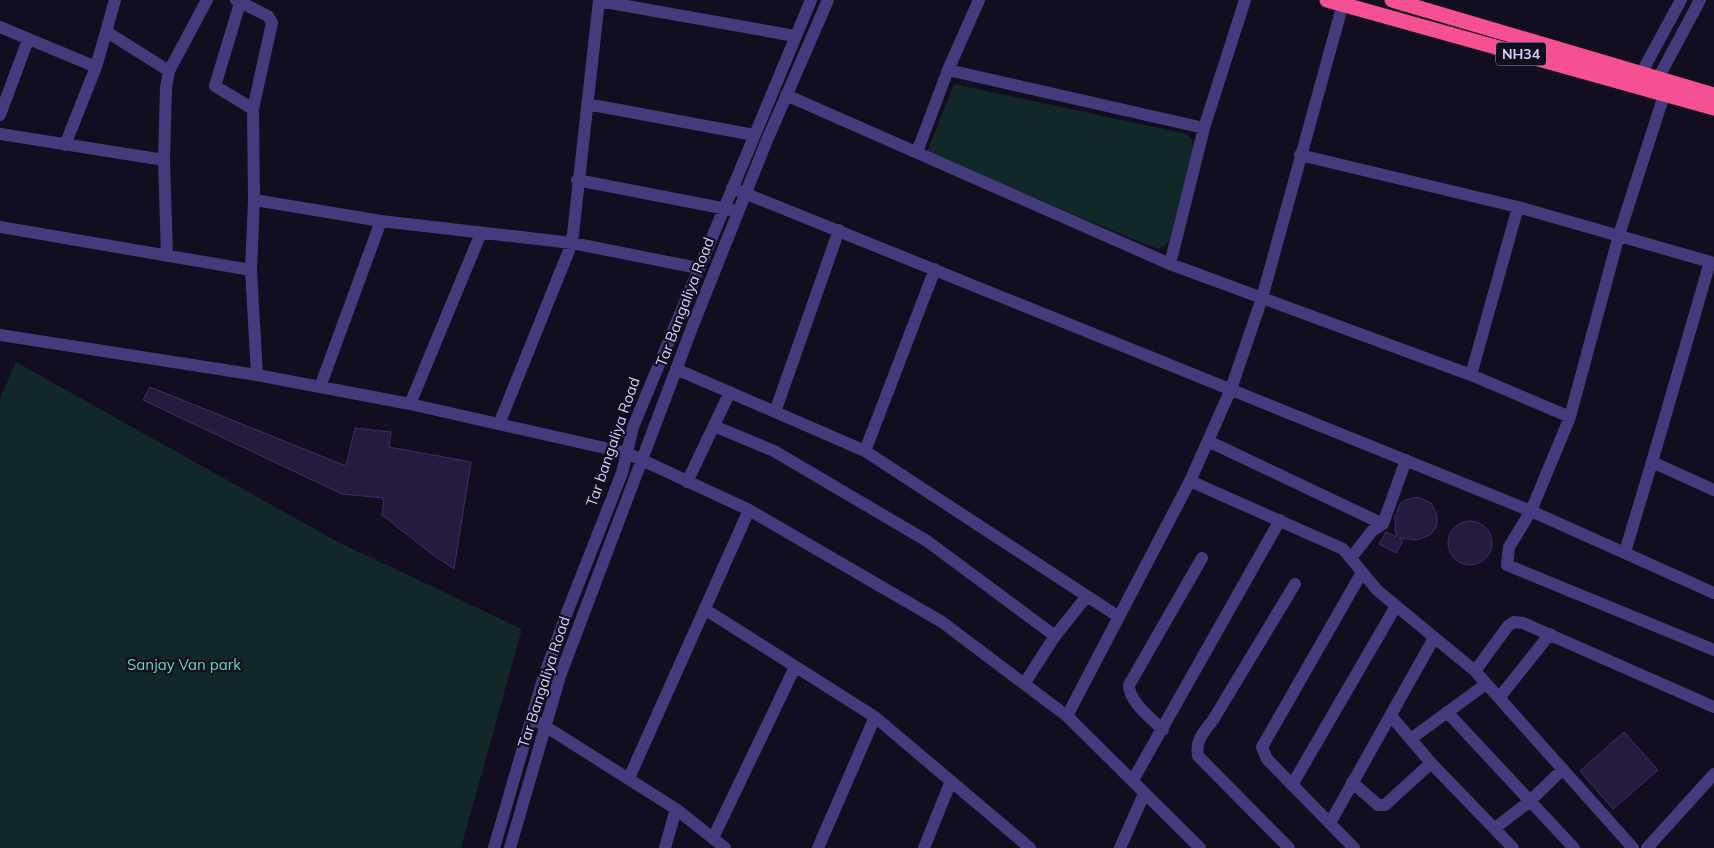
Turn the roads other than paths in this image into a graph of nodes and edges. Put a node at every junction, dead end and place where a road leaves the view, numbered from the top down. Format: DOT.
graph roads {
  1 [pos="115,0"];
  2 [pos="207,0"];
  3 [pos="599,0"];
  4 [pos="811,0"];
  5 [pos="828,0"];
  6 [pos="979,0"];
  7 [pos="1245,0"];
  8 [pos="1327,0"];
  9 [pos="1392,0"];
  10 [pos="1681,0"];
  11 [pos="1700,0"];
  12 [pos="238,2"];
  13 [pos="1343,2"];
  14 [pos="0,27"];
  15 [pos="107,32"];
  16 [pos="795,36"];
  17 [pos="28,40"];
  18 [pos="785,61"];
  19 [pos="96,67"];
  20 [pos="798,67"];
  21 [pos="948,70"];
  22 [pos="169,71"];
  23 [pos="1638,79"];
  24 [pos="1658,88"];
  25 [pos="786,94"];
  26 [pos="1714,95"];
  27 [pos="587,104"];
  28 [pos="1714,108"];
  29 [pos="253,109"];
  30 [pos="0,115"];
  31 [pos="1204,128"];
  32 [pos="0,134"];
  33 [pos="754,135"];
  34 [pos="65,145"];
  35 [pos="917,152"];
  36 [pos="1300,155"];
  37 [pos="164,160"];
  38 [pos="577,180"];
  39 [pos="732,188"];
  40 [pos="746,193"];
  41 [pos="254,200"];
  42 [pos="1518,207"];
  43 [pos="724,208"];
  44 [pos="738,211"];
  45 [pos="381,222"];
  46 [pos="0,227"];
  47 [pos="839,230"];
  48 [pos="481,233"];
  49 [pos="1619,234"];
  50 [pos="572,243"];
  51 [pos="167,256"];
  52 [pos="1712,263"];
  53 [pos="1170,264"];
  54 [pos="698,268"];
  55 [pos="935,269"];
  56 [pos="251,270"];
  57 [pos="1262,298"];
  58 [pos="0,335"];
  59 [pos="676,369"];
  60 [pos="1471,374"];
  61 [pos="257,375"];
  62 [pos="320,387"];
  63 [pos="1231,389"];
  64 [pos="730,392"];
  65 [pos="410,404"];
  66 [pos="776,412"];
  67 [pos="1570,417"];
  68 [pos="499,424"];
  69 [pos="714,426"];
  70 [pos="1208,441"];
  71 [pos="865,451"];
  72 [pos="627,453"];
  73 [pos="642,460"];
  74 [pos="1406,460"];
  75 [pos="1652,462"];
  76 [pos="1190,481"];
  77 [pos="688,482"];
  78 [pos="1714,490"];
  79 [pos="749,510"];
  80 [pos="1531,511"];
  81 [pos="1280,520"];
  82 [pos="1383,524"];
  83 [pos="1625,552"];
  84 [pos="1202,558"];
  85 [pos="1351,558"];
  86 [pos="1361,574"];
  87 [pos="1296,584"];
  88 [pos="1714,592"];
  89 [pos="1087,596"];
  90 [pos="1396,606"];
  91 [pos="706,610"];
  92 [pos="1119,617"];
  93 [pos="1550,634"];
  94 [pos="1055,636"];
  95 [pos="1434,638"];
  96 [pos="1714,650"];
  97 [pos="795,667"];
  98 [pos="1476,671"];
  99 [pos="1024,684"];
  100 [pos="1486,684"];
  101 [pos="1499,698"];
  102 [pos="1714,707"];
  103 [pos="1447,712"];
  104 [pos="1067,716"];
  105 [pos="1391,716"];
  106 [pos="875,717"];
  107 [pos="531,718"];
  108 [pos="545,726"];
  109 [pos="1163,730"];
  110 [pos="1412,738"];
  111 [pos="1431,763"];
  112 [pos="1562,769"];
  113 [pos="1714,774"];
  114 [pos="629,778"];
  115 [pos="1133,780"];
  116 [pos="951,781"];
  117 [pos="1352,782"];
  118 [pos="1292,784"];
  119 [pos="1144,794"];
  120 [pos="1530,801"];
  121 [pos="506,807"];
  122 [pos="676,809"];
  123 [pos="520,811"];
  124 [pos="1330,823"];
  125 [pos="1495,828"];
  126 [pos="713,838"];
  127 [pos="494,848"];
  128 [pos="510,848"];
  129 [pos="665,848"];
  130 [pos="725,848"];
  131 [pos="818,848"];
  132 [pos="924,848"];
  133 [pos="1030,848"];
  134 [pos="1120,848"];
  135 [pos="1200,848"];
  136 [pos="1289,848"];
  137 [pos="1354,848"];
  138 [pos="1513,848"];
  139 [pos="1574,848"];
  140 [pos="1633,848"];
  141 [pos="1648,848"];
  1 -- 15 [label="street"];
  2 -- 22 [label="street"];
  3 -- 16 [label="street"];
  3 -- 27 [label="street"];
  4 -- 16 [label="street, Tar bangaliya Road"];
  5 -- 20 [label="street, Tar Bangaliya Road"];
  6 -- 21 [label="street"];
  7 -- 31 [label="street"];
  8 -- 13 [label="highway, NH34"];
  9 -- 23 [label="highway, NH34"];
  10 -- 23 [label="street"];
  11 -- 24 [label="street"];
  12 -- 29 [label="street"];
  12 -- 29 [label="street"];
  13 -- 23 [label="highway, NH34"];
  13 -- 36 [label="street"];
  14 -- 17 [label="street"];
  15 -- 19 [label="street"];
  15 -- 22 [label="street"];
  16 -- 18 [label="street, Tar bangaliya Road"];
  17 -- 19 [label="street"];
  17 -- 30 [label="street"];
  18 -- 20 [label="street"];
  18 -- 33 [label="street, Tar bangaliya Road"];
  19 -- 34 [label="street"];
  20 -- 25 [label="street, Tar Bangaliya Road"];
  21 -- 31 [label="street"];
  21 -- 35 [label="street"];
  22 -- 37 [label="street"];
  23 -- 24 [label="highway, NH34"];
  24 -- 26 [label="highway, NH34"];
  24 -- 28 [label="highway, NH34"];
  24 -- 49 [label="street"];
  25 -- 35 [label="street"];
  25 -- 40 [label="street, Tar Bangaliya Road"];
  27 -- 33 [label="street"];
  27 -- 38 [label="street"];
  29 -- 41 [label="street"];
  31 -- 53 [label="street"];
  32 -- 34 [label="street"];
  33 -- 39 [label="street, Tar bangaliya Road"];
  34 -- 37 [label="street"];
  35 -- 53 [label="street"];
  36 -- 42 [label="street"];
  36 -- 57 [label="street"];
  37 -- 51 [label="street"];
  38 -- 43 [label="street"];
  38 -- 50 [label="street"];
  39 -- 40 [label="street"];
  39 -- 43 [label="street, Tar bangaliya Road"];
  40 -- 44 [label="street, Tar Bangaliya Road"];
  40 -- 47 [label="street"];
  41 -- 45 [label="street"];
  41 -- 56 [label="street"];
  42 -- 49 [label="street"];
  42 -- 60 [label="street"];
  43 -- 44 [label="street"];
  43 -- 54 [label="street, Tar bangaliya Road"];
  44 -- 59 [label="street, Tar Bangaliya Road"];
  45 -- 48 [label="street"];
  45 -- 62 [label="street"];
  46 -- 51 [label="street"];
  47 -- 55 [label="street"];
  47 -- 66 [label="street"];
  48 -- 50 [label="street"];
  48 -- 65 [label="street"];
  49 -- 52 [label="street"];
  49 -- 67 [label="street"];
  50 -- 54 [label="street"];
  50 -- 68 [label="street"];
  51 -- 56 [label="street"];
  52 -- 75 [label="street"];
  53 -- 57 [label="street"];
  54 -- 72 [label="street, Tar bangaliya Road"];
  55 -- 63 [label="street"];
  55 -- 71 [label="street"];
  56 -- 61 [label="street"];
  57 -- 60 [label="street"];
  57 -- 63 [label="street"];
  58 -- 61 [label="street"];
  59 -- 64 [label="street"];
  59 -- 73 [label="street, Tar Bangaliya Road"];
  60 -- 67 [label="street"];
  61 -- 62 [label="street"];
  62 -- 65 [label="street"];
  63 -- 70 [label="street"];
  63 -- 74 [label="street"];
  64 -- 66 [label="street"];
  64 -- 69 [label="street"];
  65 -- 68 [label="street"];
  66 -- 71 [label="street"];
  67 -- 80 [label="street"];
  68 -- 72 [label="street"];
  69 -- 77 [label="street"];
  69 -- 94 [label="street"];
  70 -- 76 [label="street"];
  70 -- 82 [label="street"];
  71 -- 89 [label="street"];
  72 -- 73 [label="street"];
  72 -- 107 [label="street, Tar bangaliya Road"];
  73 -- 77 [label="street"];
  73 -- 108 [label="street, Tar Bangaliya Road"];
  74 -- 80 [label="street"];
  74 -- 82 [label="street"];
  75 -- 78 [label="street"];
  75 -- 83 [label="street"];
  76 -- 81 [label="street"];
  76 -- 92 [label="street"];
  77 -- 79 [label="street"];
  79 -- 91 [label="street"];
  79 -- 99 [label="street"];
  80 -- 83 [label="street"];
  80 -- 96 [label="street"];
  81 -- 85 [label="street"];
  81 -- 109 [label="street"];
  82 -- 85 [label="street"];
  83 -- 88 [label="street"];
  84 -- 109 [label="street"];
  85 -- 86 [label="street"];
  86 -- 90 [label="street"];
  86 -- 118 [label="street"];
  87 -- 136 [label="street"];
  89 -- 92 [label="street"];
  89 -- 94 [label="street"];
  90 -- 95 [label="street"];
  90 -- 118 [label="street"];
  91 -- 97 [label="street"];
  91 -- 114 [label="street"];
  92 -- 104 [label="street"];
  93 -- 98 [label="street"];
  93 -- 101 [label="street"];
  93 -- 102 [label="street"];
  94 -- 99 [label="street"];
  95 -- 98 [label="street"];
  95 -- 105 [label="street"];
  97 -- 106 [label="street"];
  97 -- 126 [label="street"];
  98 -- 100 [label="street"];
  99 -- 104 [label="street"];
  100 -- 101 [label="street"];
  100 -- 103 [label="street"];
  101 -- 112 [label="street"];
  103 -- 110 [label="street"];
  103 -- 120 [label="street"];
  104 -- 115 [label="street"];
  105 -- 110 [label="street"];
  105 -- 117 [label="street"];
  106 -- 116 [label="street"];
  106 -- 131 [label="street"];
  107 -- 108 [label="street"];
  107 -- 121 [label="street, Tar bangaliya Road"];
  108 -- 114 [label="street"];
  108 -- 123 [label="street, Tar Bangaliya Road"];
  109 -- 115 [label="street"];
  110 -- 111 [label="street"];
  111 -- 117 [label="street"];
  111 -- 125 [label="street"];
  112 -- 120 [label="street"];
  112 -- 140 [label="street"];
  113 -- 141 [label="street"];
  114 -- 122 [label="street"];
  115 -- 119 [label="street"];
  116 -- 132 [label="street"];
  116 -- 133 [label="street"];
  117 -- 124 [label="street"];
  118 -- 124 [label="street"];
  119 -- 134 [label="street"];
  119 -- 135 [label="street"];
  120 -- 125 [label="street"];
  120 -- 139 [label="street"];
  121 -- 123 [label="street"];
  121 -- 127 [label="street, Tar bangaliya Road"];
  122 -- 126 [label="street"];
  122 -- 129 [label="street"];
  123 -- 128 [label="street, Tar Bangaliya Road"];
  124 -- 137 [label="street"];
  125 -- 138 [label="street"];
  126 -- 130 [label="street"];
}
